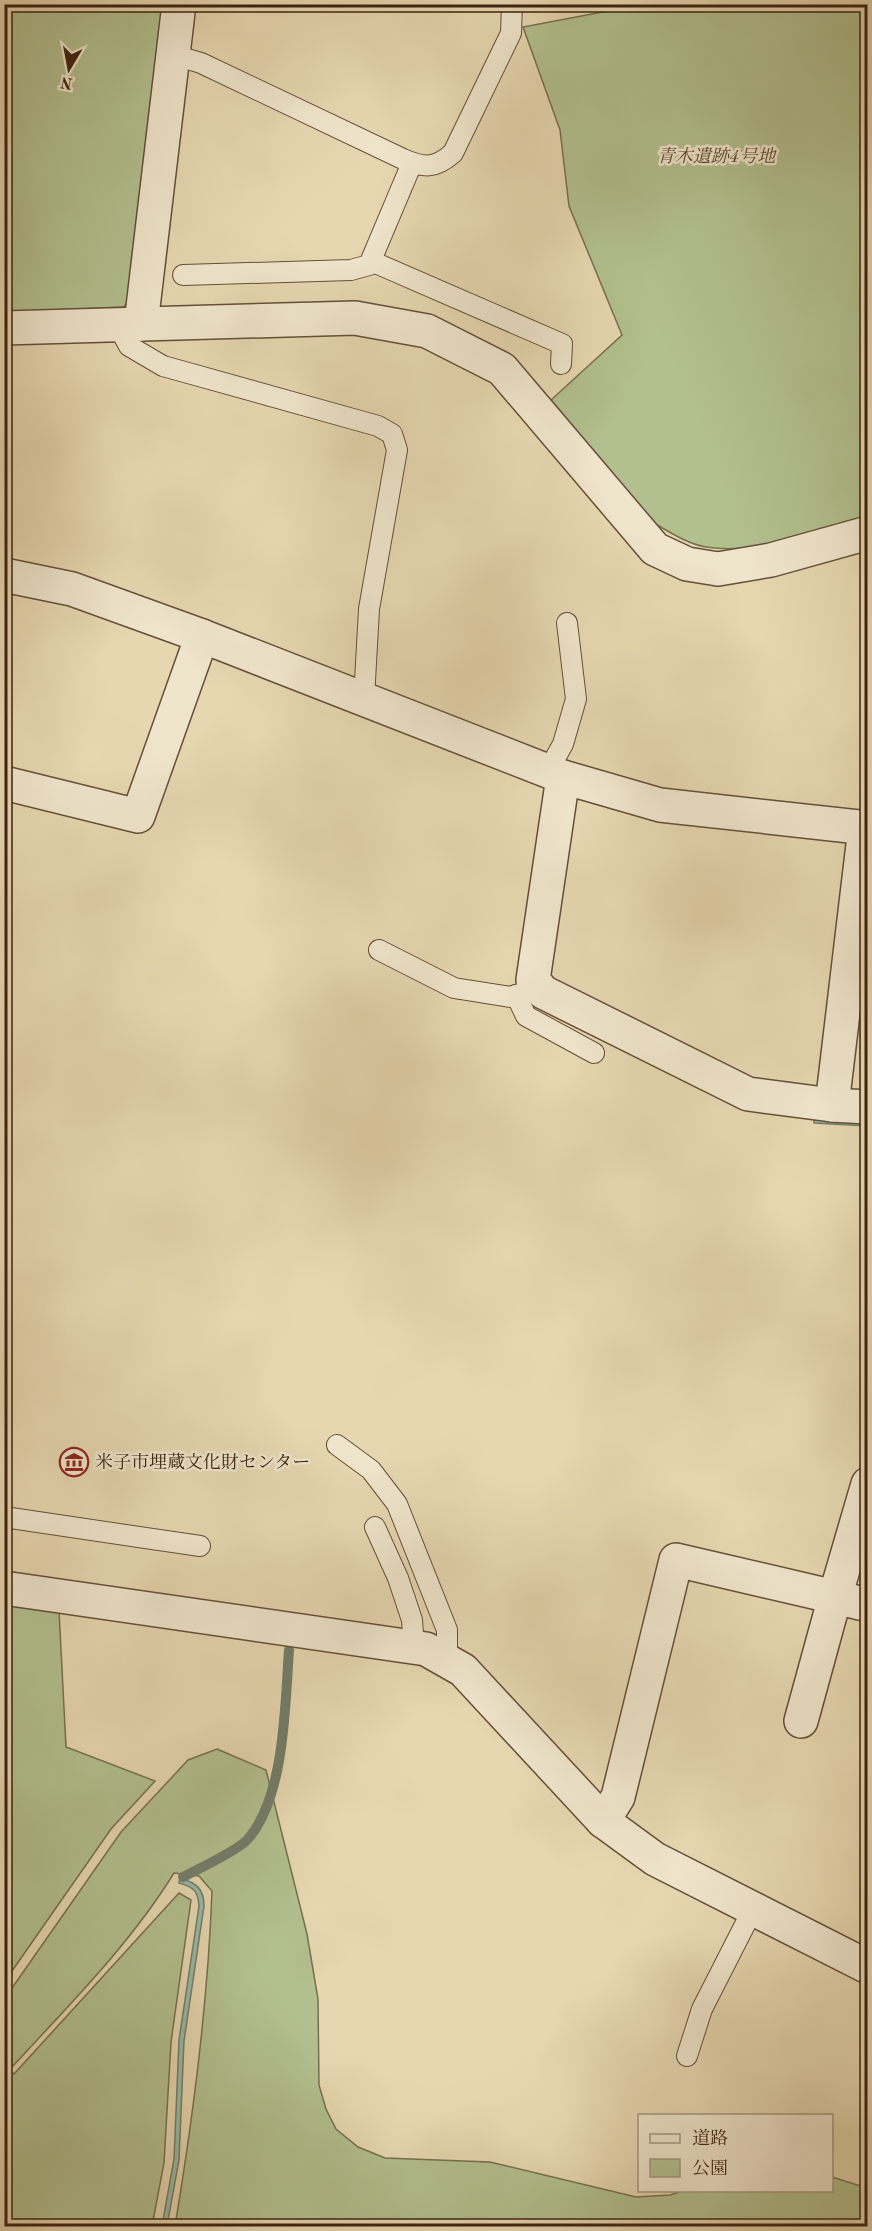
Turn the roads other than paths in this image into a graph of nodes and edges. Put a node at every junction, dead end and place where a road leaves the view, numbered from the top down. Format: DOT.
graph roads {
  1 [pos="179,4"];
  2 [pos="512,4"];
  3 [pos="174,55"];
  4 [pos="412,163"];
  5 [pos="371,261"];
  6 [pos="183,275"];
  7 [pos="129,324"];
  8 [pos="4,327"];
  9 [pos="561,364"];
  10 [pos="867,533"];
  11 [pos="4,575"];
  12 [pos="567,623"];
  13 [pos="202,636"];
  14 [pos="364,699"];
  15 [pos="556,774"];
  16 [pos="4,783"];
  17 [pos="866,828"];
  18 [pos="379,950"];
  19 [pos="526,990"];
  20 [pos="594,1053"];
  21 [pos="832,1105"];
  22 [pos="867,1107"];
  23 [pos="337,1445"];
  24 [pos="867,1484"];
  25 [pos="4,1517"];
  26 [pos="375,1527"];
  27 [pos="200,1546"];
  28 [pos="4,1588"];
  29 [pos="835,1597"];
  30 [pos="867,1605"];
  31 [pos="414,1647"];
  32 [pos="447,1661"];
  33 [pos="801,1721"];
  34 [pos="603,1821"];
  35 [pos="753,1909"];
  36 [pos="867,1967"];
  37 [pos="687,2056"];
  1 -- 3 [label="street"];
  2 -- 4 [label="lane"];
  3 -- 4 [label="lane"];
  3 -- 7 [label="street"];
  4 -- 5 [label="lane"];
  5 -- 6 [label="lane"];
  5 -- 9 [label="lane"];
  7 -- 8 [label="street"];
  7 -- 10 [label="street"];
  7 -- 14 [label="lane"];
  11 -- 13 [label="street"];
  12 -- 15 [label="lane"];
  13 -- 14 [label="street"];
  13 -- 16 [label="street"];
  14 -- 15 [label="street"];
  15 -- 17 [label="street"];
  15 -- 19 [label="street"];
  17 -- 21 [label="street"];
  18 -- 19 [label="lane"];
  19 -- 20 [label="lane"];
  19 -- 21 [label="street"];
  21 -- 22 [label="street"];
  23 -- 32 [label="lane"];
  24 -- 29 [label="street"];
  25 -- 27 [label="lane"];
  26 -- 31 [label="lane"];
  28 -- 31 [label="street"];
  29 -- 30 [label="street"];
  29 -- 33 [label="street"];
  29 -- 34 [label="street"];
  31 -- 32 [label="street"];
  32 -- 34 [label="street"];
  34 -- 35 [label="street"];
  35 -- 36 [label="street"];
  35 -- 37 [label="lane"];
}
